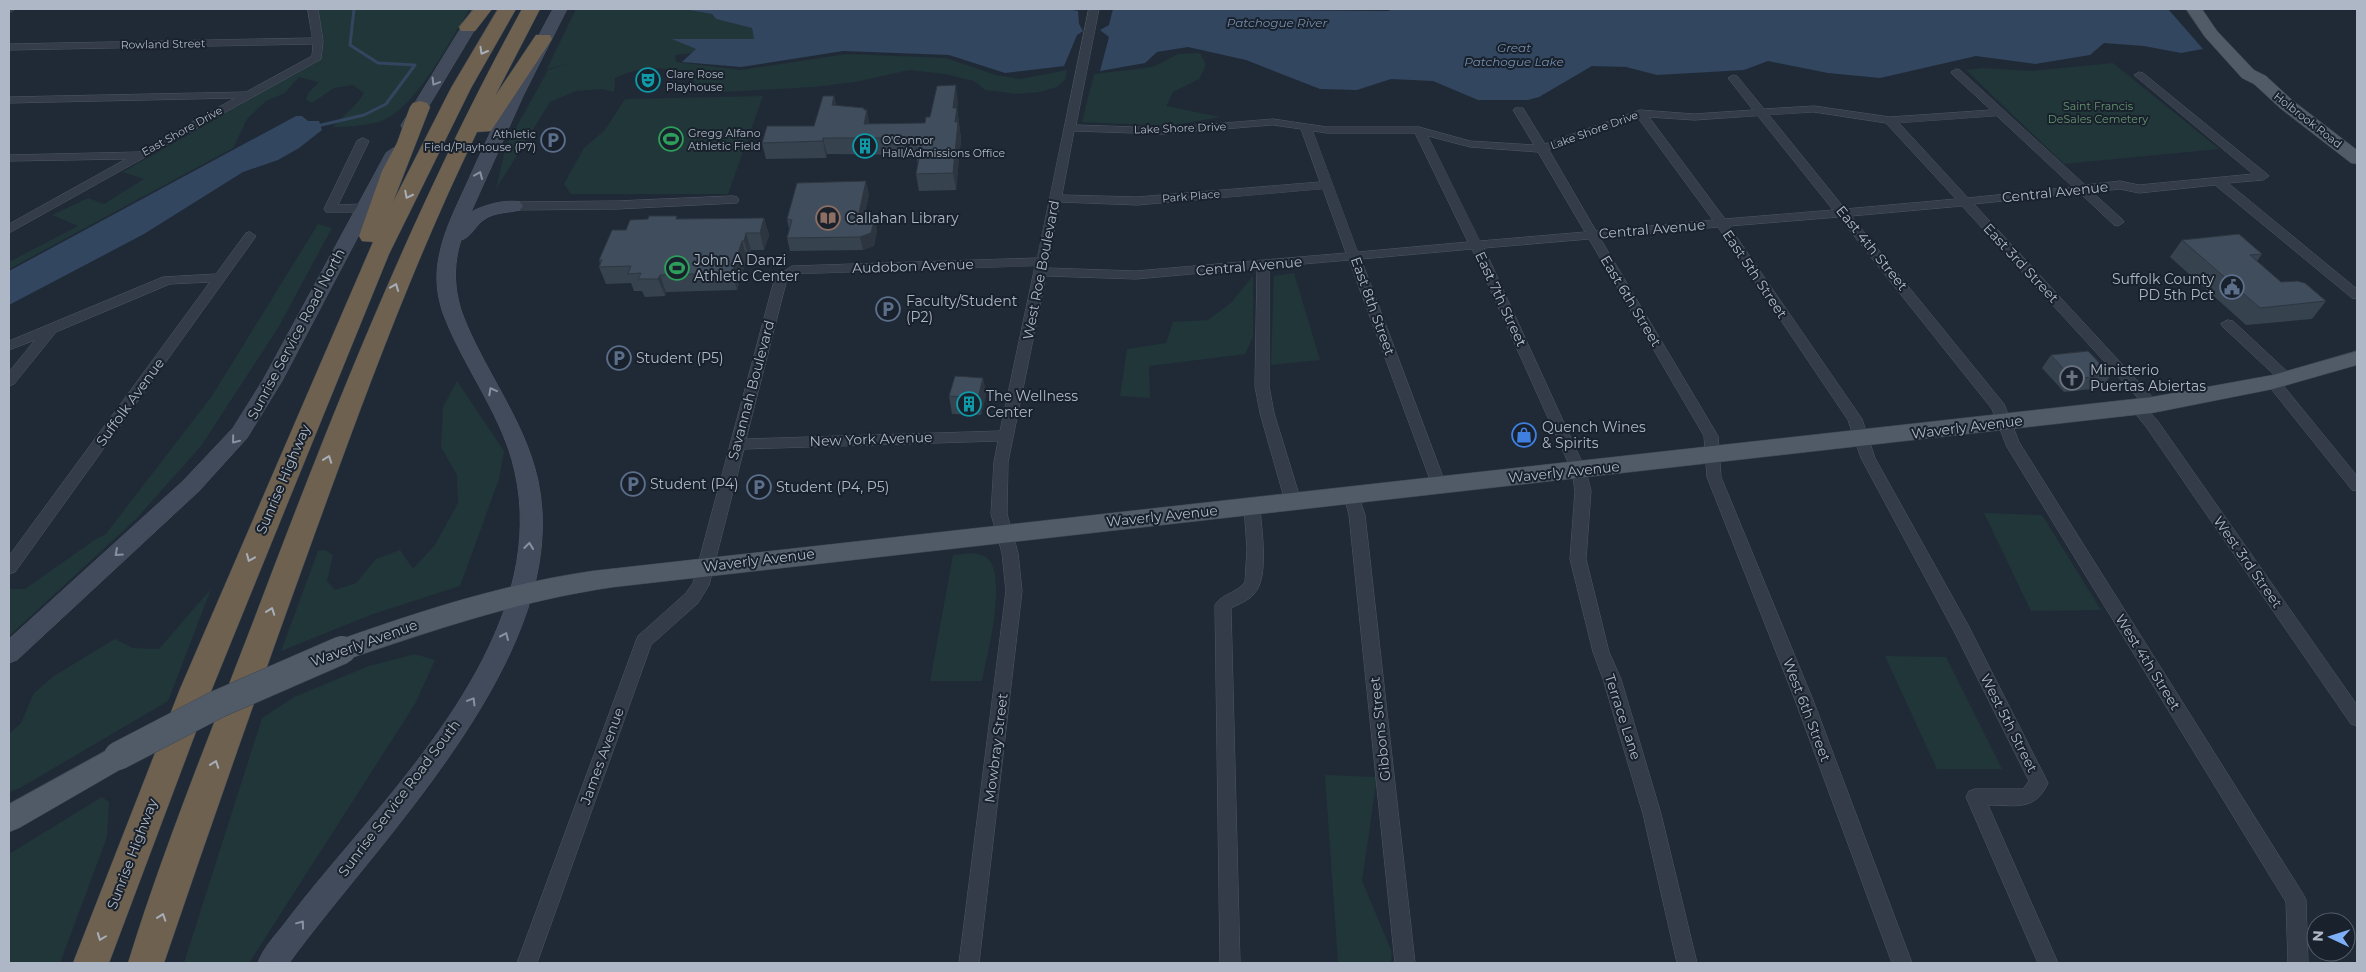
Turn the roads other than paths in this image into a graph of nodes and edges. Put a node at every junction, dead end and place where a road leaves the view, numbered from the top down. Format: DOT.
graph roads {
  1 [pos="481,9"];
  2 [pos="507,9"];
  3 [pos="531,9"];
  4 [pos="560,9"];
  5 [pos="1094,9"];
  6 [pos="2194,9"];
  7 [pos="2203,9"];
  8 [pos="314,11"];
  9 [pos="468,27"];
  10 [pos="543,39"];
  11 [pos="318,41"];
  12 [pos="9,47"];
  13 [pos="1956,72"];
  14 [pos="2138,75"];
  15 [pos="1733,78"];
  16 [pos="2260,80"];
  17 [pos="247,95"];
  18 [pos="9,100"];
  19 [pos="420,107"];
  20 [pos="1519,110"];
  21 [pos="1762,112"];
  22 [pos="1640,113"];
  23 [pos="1998,113"];
  24 [pos="1890,120"];
  25 [pos="1070,128"];
  26 [pos="1306,128"];
  27 [pos="1419,130"];
  28 [pos="363,141"];
  29 [pos="1542,149"];
  30 [pos="139,156"];
  31 [pos="9,158"];
  32 [pos="2357,159"];
  33 [pos="2218,181"];
  34 [pos="1327,185"];
  35 [pos="2083,189"];
  36 [pos="1055,198"];
  37 [pos="469,199"];
  38 [pos="733,200"];
  39 [pos="1964,202"];
  40 [pos="514,206"];
  41 [pos="362,208"];
  42 [pos="1843,212"];
  43 [pos="15,222"];
  44 [pos="2118,222"];
  45 [pos="1721,223"];
  46 [pos="420,228"];
  47 [pos="9,229"];
  48 [pos="1592,235"];
  49 [pos="250,236"];
  50 [pos="1476,245"];
  51 [pos="448,254"];
  52 [pos="1355,257"];
  53 [pos="1263,265"];
  54 [pos="1041,267"];
  55 [pos="786,272"];
  56 [pos="220,278"];
  57 [pos="2357,295"];
  58 [pos="2228,324"];
  59 [pos="51,330"];
  60 [pos="9,346"];
  61 [pos="2357,358"];
  62 [pos="9,381"];
  63 [pos="2280,381"];
  64 [pos="316,400"];
  65 [pos="2145,406"];
  66 [pos="2004,423"];
  67 [pos="1006,436"];
  68 [pos="1862,440"];
  69 [pos="737,444"];
  70 [pos="1712,456"];
  71 [pos="1579,470"];
  72 [pos="1439,485"];
  73 [pos="2357,486"];
  74 [pos="1352,495"];
  75 [pos="1294,501"];
  76 [pos="1252,506"];
  77 [pos="1004,532"];
  78 [pos="704,567"];
  79 [pos="9,568"];
  80 [pos="521,593"];
  81 [pos="9,653"];
  82 [pos="2357,719"];
  83 [pos="9,819"];
  84 [pos="91,963"];
  85 [pos="146,963"];
  86 [pos="272,963"];
  87 [pos="527,963"];
  88 [pos="969,963"];
  89 [pos="1230,963"];
  90 [pos="1405,963"];
  91 [pos="1687,963"];
  92 [pos="1902,963"];
  93 [pos="2048,963"];
  94 [pos="2298,963"];
  1 -- 9 [label="highway"];
  2 -- 64 [label="highway, Sunrise Highway, one-way"];
  3 -- 46 [label="highway"];
  4 -- 10 [label="main road, Sunrise Service Road South"];
  5 -- 25 [label="street, West Roe Boulevard"];
  6 -- 16 [label="main road, Holbrook Road"];
  7 -- 16 [label="main road, Holbrook Road"];
  8 -- 11 [label="street"];
  9 -- 19 [label="main road, Sunrise Service Road North, one-way"];
  37 -- 10 [label="main road, Sunrise Service Road South, one-way"];
  10 -- 46 [label="highway"];
  11 -- 12 [label="street, Rowland Street"];
  11 -- 17 [label="street, East Shore Drive"];
  13 -- 23 [label="street"];
  14 -- 33 [label="street, Central Avenue"];
  15 -- 21 [label="street, East 4th Street"];
  16 -- 32 [label="main road, Holbrook Road"];
  17 -- 18 [label="street"];
  17 -- 30 [label="street, East Shore Drive"];
  19 -- 41 [label="main road, Sunrise Service Road North"];
  19 -- 64 [label="highway"];
  20 -- 29 [label="street, East 6th Street"];
  21 -- 22 [label="street, Lake Shore Drive"];
  21 -- 24 [label="street, Lake Shore Drive"];
  21 -- 42 [label="street, East 4th Street"];
  22 -- 29 [label="street, Lake Shore Drive"];
  22 -- 45 [label="street, East 5th Street"];
  23 -- 24 [label="street, Lake Shore Drive"];
  23 -- 35 [label="street"];
  24 -- 39 [label="street, East 3rd Street"];
  25 -- 26 [label="street, Lake Shore Drive"];
  25 -- 36 [label="street, West Roe Boulevard"];
  26 -- 27 [label="street, Lake Shore Drive"];
  26 -- 34 [label="street, East 8th Street"];
  27 -- 29 [label="street, Lake Shore Drive"];
  27 -- 50 [label="street, East 7th Street"];
  28 -- 41 [label="street"];
  29 -- 48 [label="street, East 6th Street"];
  30 -- 31 [label="street"];
  30 -- 43 [label="street, East Shore Drive"];
  33 -- 35 [label="street, Central Avenue"];
  33 -- 57 [label="street"];
  34 -- 36 [label="street, Park Place"];
  34 -- 52 [label="street, East 8th Street"];
  35 -- 39 [label="street, Central Avenue"];
  35 -- 44 [label="street"];
  36 -- 54 [label="street, West Roe Boulevard"];
  37 -- 40 [label="main road"];
  37 -- 51 [label="main road, Sunrise Service Road South"];
  38 -- 40 [label="street"];
  39 -- 42 [label="street, Central Avenue"];
  39 -- 65 [label="street, East 3rd Street"];
  40 -- 51 [label="main road"];
  41 -- 81 [label="main road, Sunrise Service Road North, one-way"];
  42 -- 45 [label="street, Central Avenue"];
  42 -- 66 [label="street, East 4th Street"];
  43 -- 47 [label="street, East Shore Drive"];
  45 -- 48 [label="street, Central Avenue"];
  45 -- 68 [label="street, East 5th Street"];
  85 -- 46 [label="highway, one-way"];
  48 -- 50 [label="street, Central Avenue"];
  48 -- 70 [label="street, East 6th Street"];
  49 -- 56 [label="street, Suffolk Avenue"];
  50 -- 52 [label="street, Central Avenue"];
  50 -- 71 [label="street, East 7th Street"];
  80 -- 51 [label="main road, Sunrise Service Road South, one-way"];
  52 -- 53 [label="street, Central Avenue"];
  52 -- 72 [label="street, East 8th Street"];
  53 -- 54 [label="street, Central Avenue"];
  53 -- 75 [label="street"];
  54 -- 55 [label="street, Audobon Avenue"];
  54 -- 67 [label="street, West Roe Boulevard"];
  55 -- 69 [label="street, Savannah Boulevard"];
  56 -- 59 [label="street"];
  56 -- 79 [label="street, Suffolk Avenue"];
  58 -- 63 [label="street"];
  59 -- 60 [label="street"];
  59 -- 62 [label="street"];
  61 -- 63 [label="main road, Waverly Avenue"];
  63 -- 65 [label="main road, Waverly Avenue"];
  63 -- 73 [label="street"];
  64 -- 84 [label="highway, Sunrise Highway, one-way"];
  65 -- 66 [label="main road, Waverly Avenue"];
  65 -- 82 [label="street, West 3rd Street"];
  66 -- 68 [label="main road, Waverly Avenue"];
  66 -- 94 [label="street, West 4th Street"];
  67 -- 69 [label="street, New York Avenue"];
  67 -- 77 [label="street, West Roe Boulevard"];
  68 -- 70 [label="main road, Waverly Avenue"];
  68 -- 93 [label="street, West 5th Street"];
  69 -- 78 [label="street, Savannah Boulevard"];
  70 -- 71 [label="main road, Waverly Avenue"];
  70 -- 92 [label="street, West 6th Street"];
  71 -- 72 [label="main road, Waverly Avenue"];
  71 -- 91 [label="street, Terrace Lane"];
  72 -- 74 [label="main road, Waverly Avenue"];
  74 -- 75 [label="main road, Waverly Avenue"];
  74 -- 90 [label="street, Gibbons Street"];
  75 -- 76 [label="main road, Waverly Avenue"];
  76 -- 77 [label="main road, Waverly Avenue"];
  76 -- 89 [label="street"];
  77 -- 78 [label="main road, Waverly Avenue"];
  77 -- 88 [label="street, Mowbray Street"];
  78 -- 80 [label="main road, Waverly Avenue"];
  78 -- 87 [label="street, James Avenue"];
  80 -- 83 [label="main road, Waverly Avenue, bridge"];
  86 -- 80 [label="main road, Sunrise Service Road South, one-way"];
}
